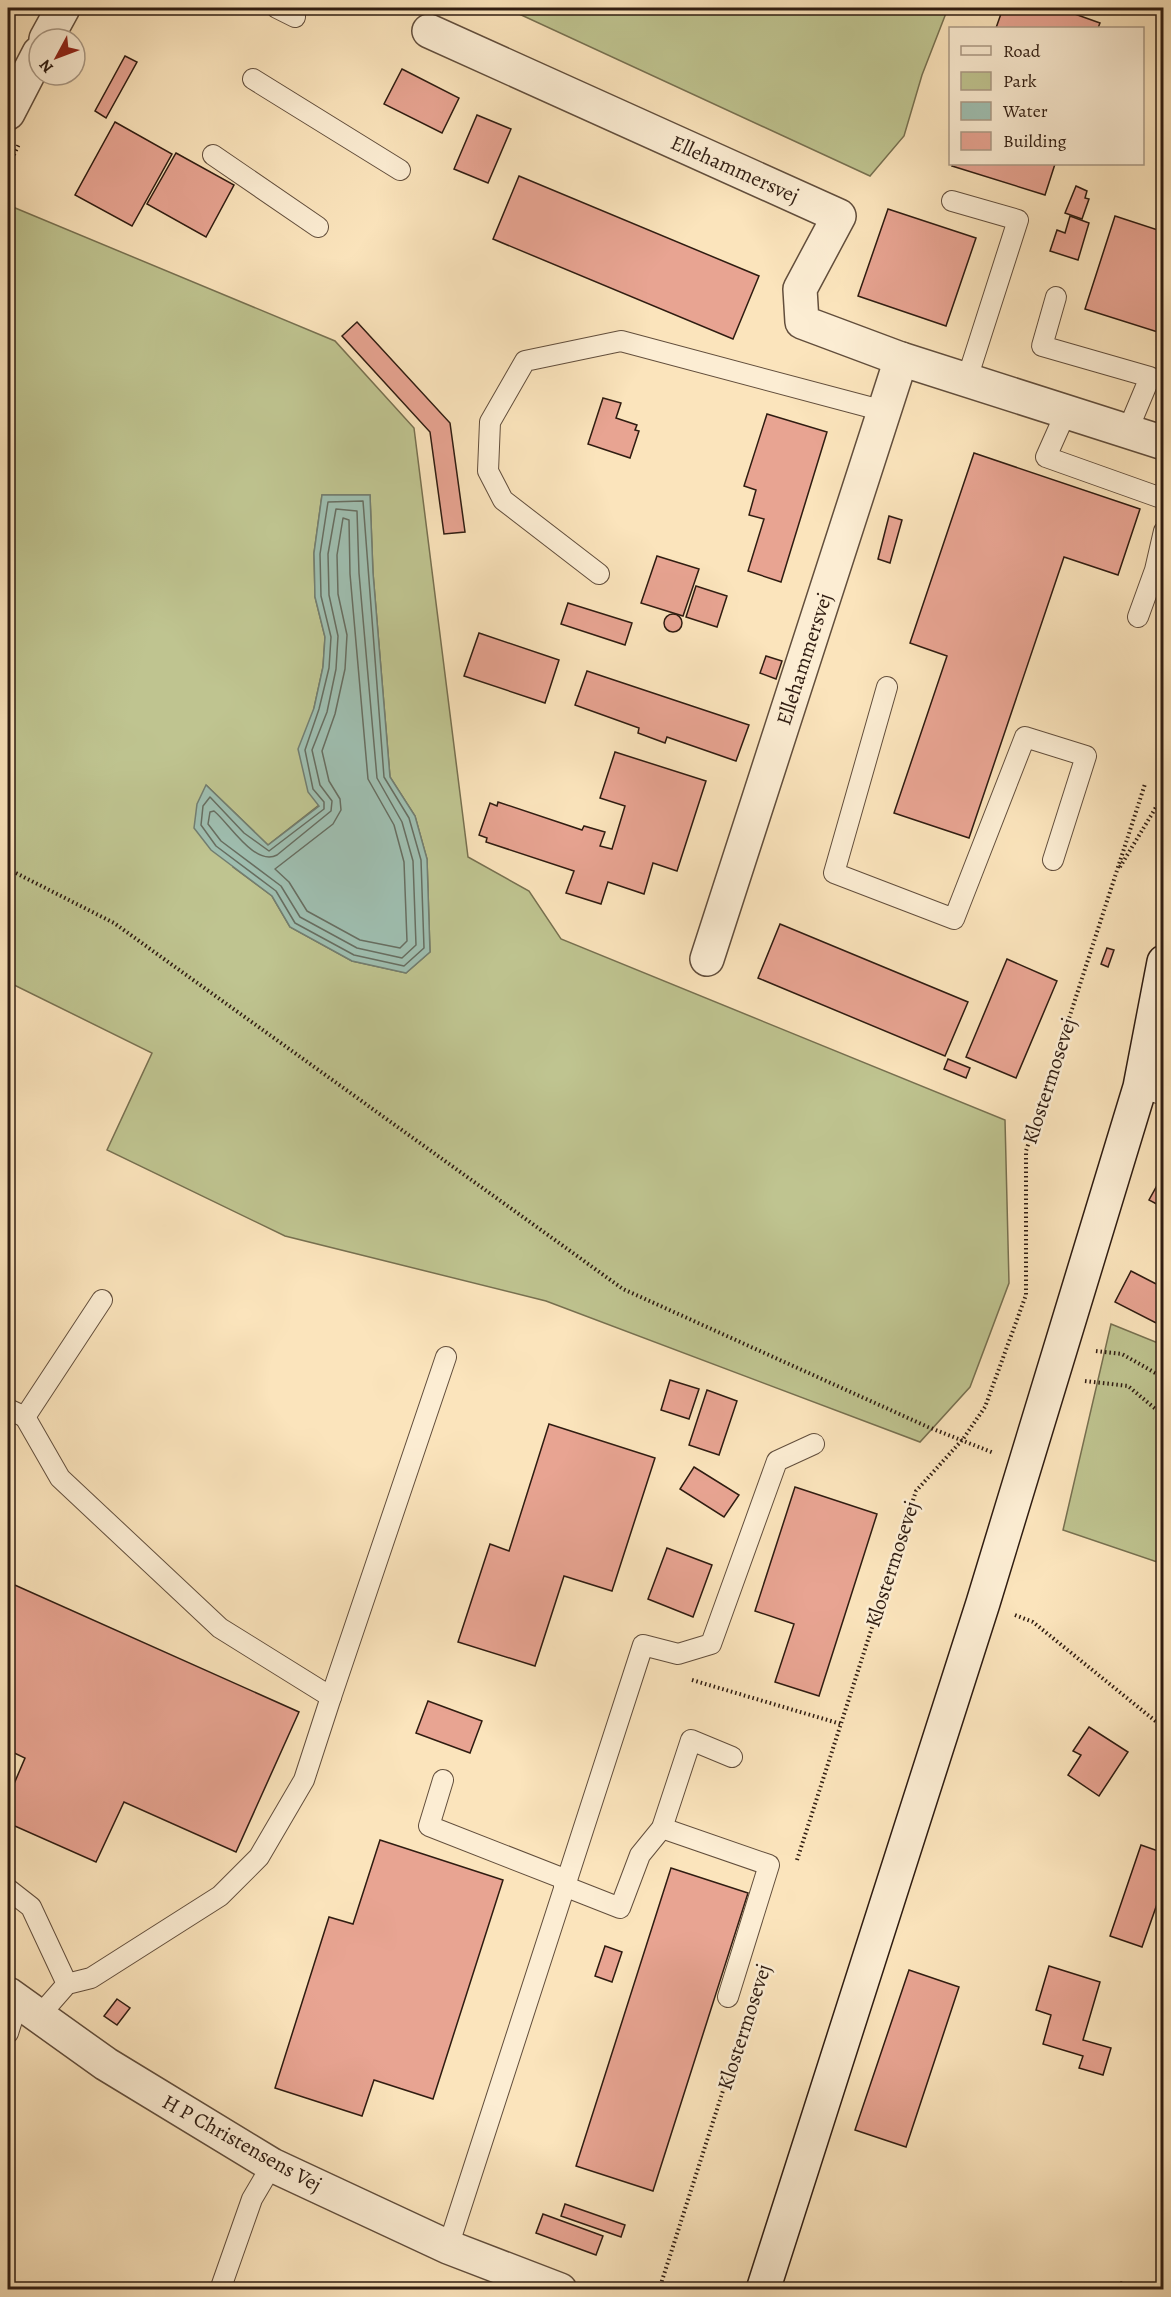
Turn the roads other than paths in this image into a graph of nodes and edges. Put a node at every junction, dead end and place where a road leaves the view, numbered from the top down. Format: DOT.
graph roads {
  1 [pos="63,8"];
  2 [pos="277,8"];
  3 [pos="295,17"];
  4 [pos="53,27"];
  5 [pos="429,31"];
  6 [pos="27,76"];
  7 [pos="253,79"];
  8 [pos="8,113"];
  9 [pos="213,155"];
  10 [pos="400,170"];
  11 [pos="952,201"];
  12 [pos="318,227"];
  13 [pos="1056,297"];
  14 [pos="901,359"];
  15 [pos="967,379"];
  16 [pos="884,411"];
  17 [pos="1066,412"];
  18 [pos="1127,432"];
  19 [pos="1164,443"];
  20 [pos="1164,499"];
  21 [pos="1164,531"];
  22 [pos="599,574"];
  23 [pos="1138,617"];
  24 [pos="887,687"];
  25 [pos="1053,860"];
  26 [pos="707,959"];
  27 [pos="1164,962"];
  28 [pos="1152,1091"];
  29 [pos="102,1300"];
  30 [pos="446,1357"];
  31 [pos="16,1413"];
  32 [pos="814,1444"];
  33 [pos="331,1697"];
  34 [pos="732,1757"];
  35 [pos="443,1780"];
  36 [pos="662,1828"];
  37 [pos="565,1883"];
  38 [pos="8,1889"];
  39 [pos="67,1984"];
  40 [pos="728,1997"];
  41 [pos="21,2004"];
  42 [pos="8,2033"];
  43 [pos="272,2164"];
  44 [pos="448,2247"];
  45 [pos="220,2289"];
  46 [pos="560,2289"];
  47 [pos="763,2289"];
  1 -- 4 [label="street"];
  2 -- 3 [label="lane"];
  5 -- 14 [label="street, Ellehammersvej"];
  6 -- 8 [label="street"];
  7 -- 10 [label="lane"];
  9 -- 12 [label="lane"];
  11 -- 15 [label="lane"];
  13 -- 18 [label="lane"];
  14 -- 15 [label="street, Ellehammersvej"];
  14 -- 16 [label="street, Ellehammersvej"];
  15 -- 17 [label="street, Ellehammersvej"];
  16 -- 22 [label="lane"];
  16 -- 26 [label="street, Ellehammersvej"];
  17 -- 18 [label="street, Ellehammersvej"];
  17 -- 20 [label="lane"];
  18 -- 19 [label="street, Ellehammersvej"];
  21 -- 23 [label="lane"];
  24 -- 25 [label="lane"];
  27 -- 28 [label="street"];
  28 -- 47 [label="street"];
  29 -- 31 [label="lane"];
  30 -- 33 [label="lane"];
  31 -- 33 [label="lane"];
  32 -- 37 [label="lane"];
  33 -- 39 [label="lane"];
  34 -- 36 [label="lane"];
  35 -- 37 [label="lane"];
  36 -- 37 [label="lane"];
  36 -- 40 [label="lane"];
  37 -- 44 [label="lane"];
  38 -- 39 [label="lane"];
  39 -- 41 [label="lane"];
  41 -- 42 [label="lane"];
  41 -- 43 [label="street, H P Christensens Vej"];
  43 -- 44 [label="street, H P Christensens Vej"];
  43 -- 45 [label="lane"];
  44 -- 46 [label="street, H P Christensens Vej"];
}
